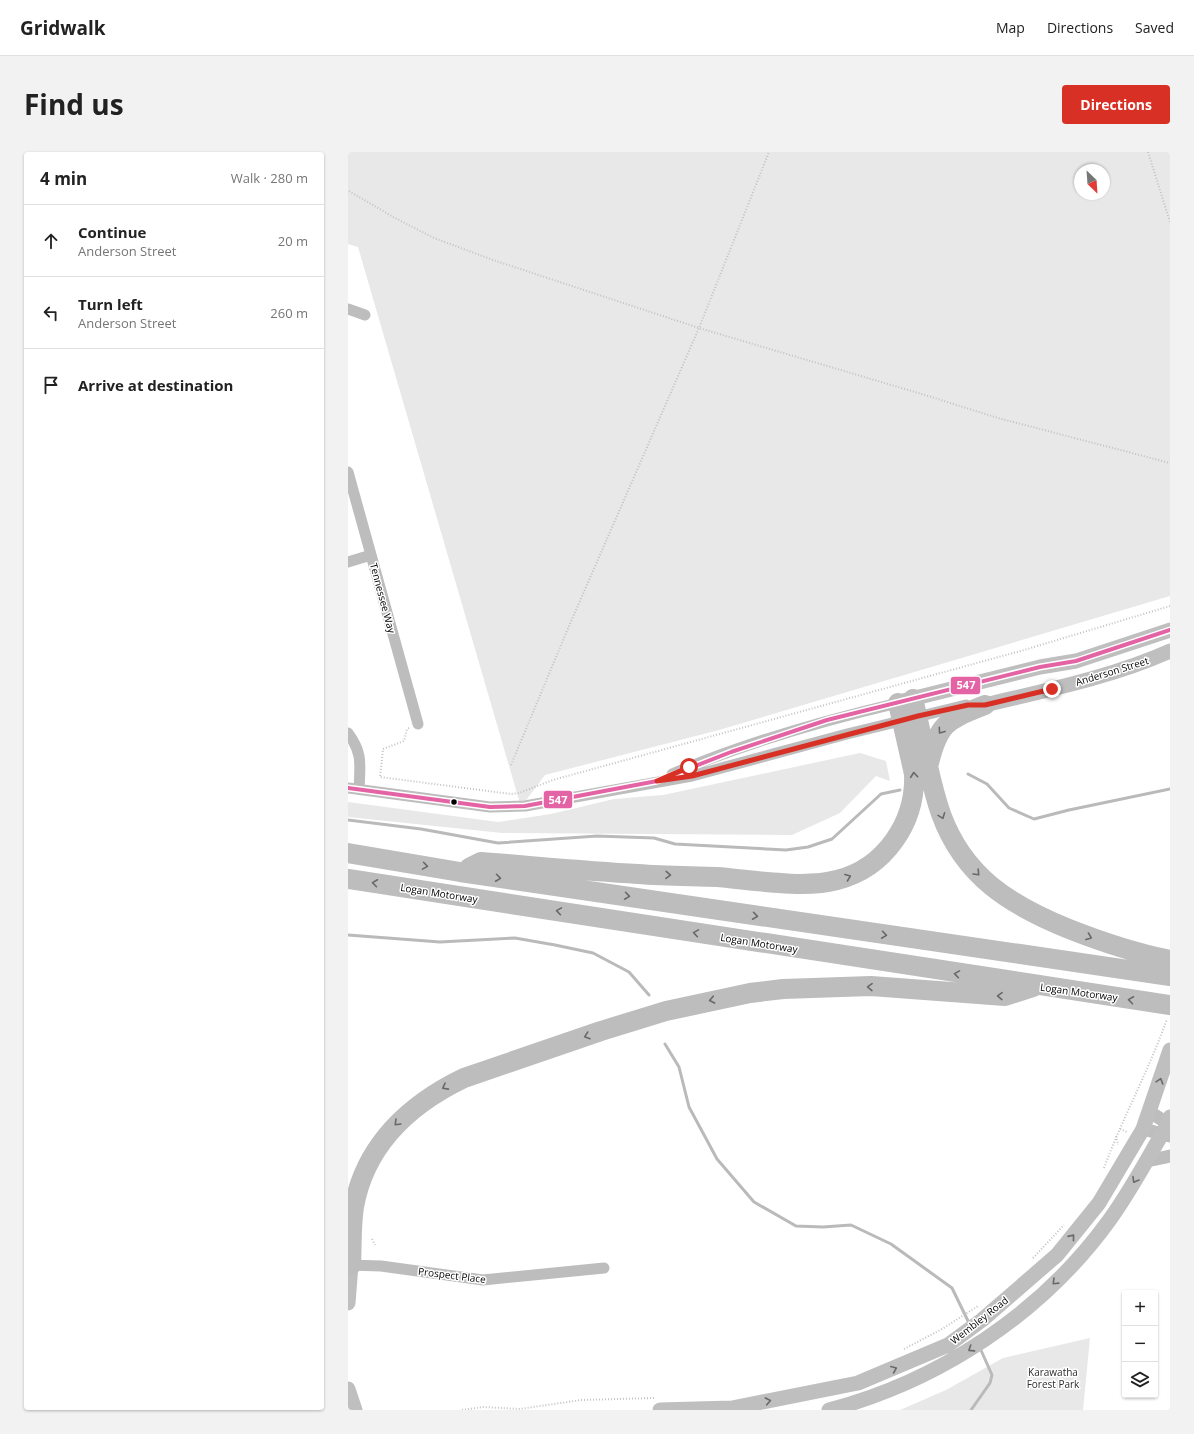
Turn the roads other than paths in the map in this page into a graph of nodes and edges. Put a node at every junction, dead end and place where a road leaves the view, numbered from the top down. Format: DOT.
graph roads {
  1 [pos="348,309"];
  2 [pos="365,315"];
  3 [pos="348,472"];
  4 [pos="371,555"];
  5 [pos="348,562"];
  6 [pos="1170,630"];
  7 [pos="1170,651"];
  8 [pos="985,705"];
  9 [pos="908,710"];
  10 [pos="418,724"];
  11 [pos="348,733"];
  12 [pos="929,765"];
  13 [pos="657,781"];
  14 [pos="353,789"];
  15 [pos="348,853"];
  16 [pos="460,872"];
  17 [pos="348,880"];
  18 [pos="1170,960"];
  19 [pos="1170,976"];
  20 [pos="1037,986"];
  21 [pos="1169,1010"];
  22 [pos="1164,1046"];
  23 [pos="1150,1112"];
  24 [pos="1168,1127"];
  25 [pos="1143,1129"];
  26 [pos="1170,1156"];
  27 [pos="1147,1161"];
  28 [pos="349,1265"];
  29 [pos="604,1268"];
  30 [pos="348,1303"];
  31 [pos="348,1389"];
  32 [pos="658,1404"];
  33 [pos="355,1410"];
  34 [pos="829,1410"];
  1 -- 2 [label="street"];
  3 -- 4 [label="street, Tennessee Way"];
  4 -- 5 [label="street"];
  4 -- 10 [label="street, Tennessee Way"];
  6 -- 9 [label="main road, Anderson Street"];
  7 -- 8 [label="main road, Anderson Street"];
  8 -- 9 [label="street, Anderson Street"];
  8 -- 12 [label="highway, one-way"];
  9 -- 12 [label="highway"];
  9 -- 13 [label="street, Anderson Street"];
  9 -- 13 [label="street, Anderson Street"];
  16 -- 9 [label="highway, one-way"];
  11 -- 14 [label="street"];
  12 -- 18 [label="highway, one-way"];
  13 -- 14 [label="street, Anderson Street"];
  15 -- 16 [label="highway, one-way"];
  16 -- 19 [label="highway, one-way"];
  20 -- 17 [label="highway, Logan Motorway, one-way"];
  21 -- 20 [label="highway, Logan Motorway, one-way"];
  20 -- 28 [label="highway, one-way"];
  23 -- 22 [label="main road, Wembley Road, one-way"];
  23 -- 24 [label="street"];
  23 -- 25 [label="main road, Wembley Road"];
  24 -- 25 [label="street"];
  24 -- 27 [label="main road, Wembley Road"];
  32 -- 25 [label="main road, Wembley Road, one-way"];
  26 -- 27 [label="street"];
  27 -- 34 [label="main road, Wembley Road, one-way"];
  28 -- 29 [label="street, Prospect Place"];
  28 -- 30 [label="main road"];
  31 -- 33 [label="main road"];
}
